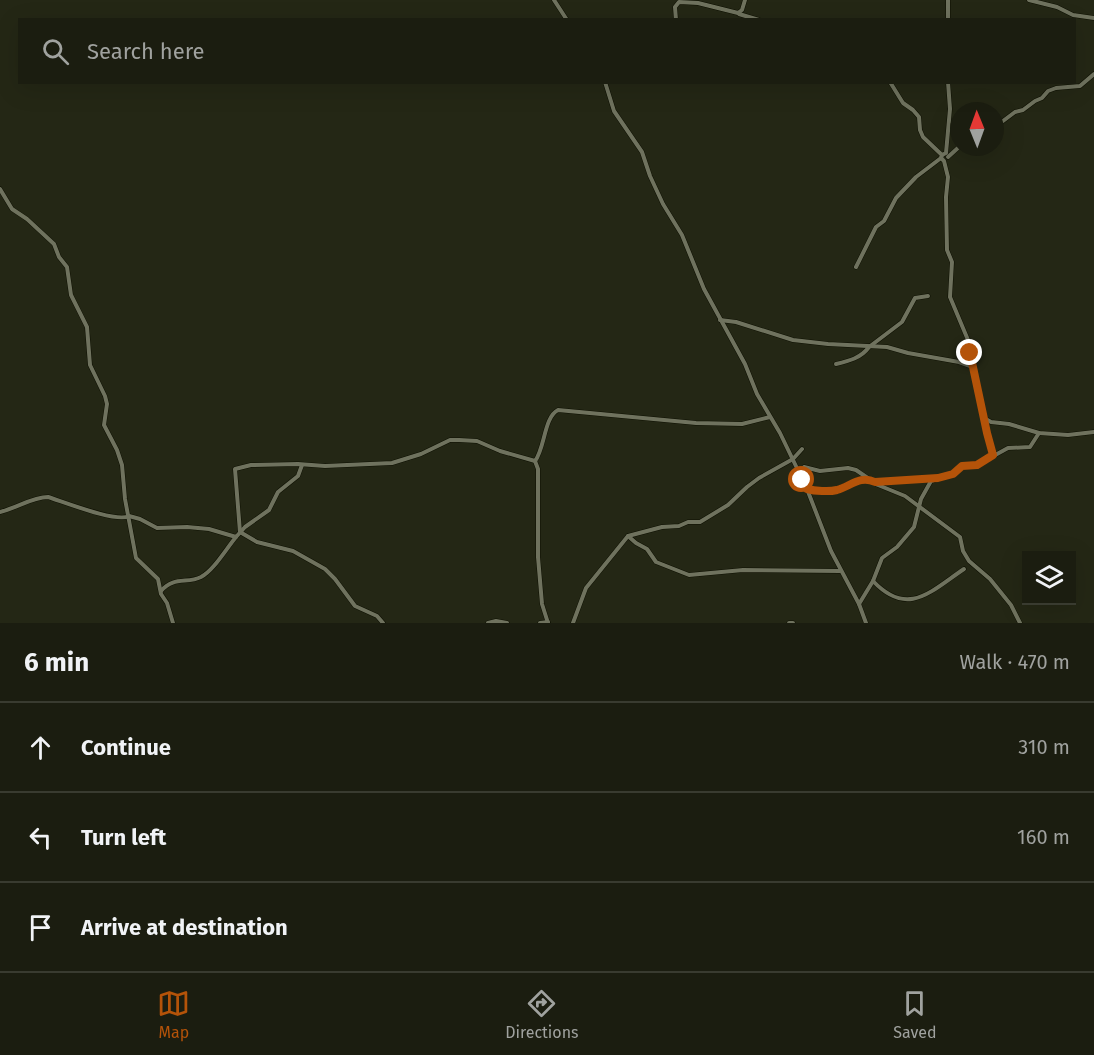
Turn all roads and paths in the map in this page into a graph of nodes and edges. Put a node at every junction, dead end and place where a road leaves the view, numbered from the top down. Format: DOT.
graph roads {
  1 [pos="554,0"];
  2 [pos="745,0"];
  3 [pos="948,0"];
  4 [pos="1029,0"];
  5 [pos="738,13"];
  6 [pos="566,18"];
  7 [pos="676,18"];
  8 [pos="749,18"];
  9 [pos="948,18"];
  10 [pos="1094,18"];
  11 [pos="1094,74"];
  12 [pos="606,84"];
  13 [pos="891,84"];
  14 [pos="948,84"];
  15 [pos="1004,120"];
  16 [pos="950,153"];
  17 [pos="944,157"];
  18 [pos="0,189"];
  19 [pos="856,267"];
  20 [pos="928,296"];
  21 [pos="720,320"];
  22 [pos="873,346"];
  23 [pos="836,364"];
  24 [pos="974,367"];
  25 [pos="771,417"];
  26 [pos="984,418"];
  27 [pos="1094,432"];
  28 [pos="1039,433"];
  29 [pos="802,449"];
  30 [pos="993,455"];
  31 [pos="793,459"];
  32 [pos="535,462"];
  33 [pos="302,465"];
  34 [pos="804,467"];
  35 [pos="938,478"];
  36 [pos="869,479"];
  37 [pos="875,482"];
  38 [pos="807,489"];
  39 [pos="918,508"];
  40 [pos="0,512"];
  41 [pos="129,516"];
  42 [pos="240,532"];
  43 [pos="628,536"];
  44 [pos="236,537"];
  45 [pos="964,569"];
  46 [pos="840,571"];
  47 [pos="873,581"];
  48 [pos="161,591"];
  49 [pos="859,604"];
  50 [pos="548,622"];
  51 [pos="173,623"];
  52 [pos="383,623"];
  53 [pos="488,623"];
  54 [pos="507,623"];
  55 [pos="540,623"];
  56 [pos="573,623"];
  57 [pos="866,623"];
  58 [pos="1020,623"];
  1 -- 6 [label="street"];
  2 -- 5 [label="street"];
  3 -- 9 [label="street"];
  4 -- 10 [label="street"];
  5 -- 7 [label="street"];
  5 -- 8 [label="street"];
  11 -- 15 [label="street"];
  12 -- 21 [label="street"];
  13 -- 17 [label="street"];
  14 -- 17 [label="street"];
  16 -- 17 [label="street"];
  17 -- 19 [label="street"];
  17 -- 24 [label="street"];
  18 -- 41 [label="street"];
  20 -- 22 [label="street"];
  21 -- 22 [label="street"];
  21 -- 25 [label="street"];
  22 -- 23 [label="street"];
  22 -- 24 [label="street"];
  24 -- 26 [label="street"];
  25 -- 31 [label="street"];
  25 -- 32 [label="street"];
  26 -- 28 [label="street"];
  26 -- 30 [label="street"];
  27 -- 28 [label="street"];
  28 -- 30 [label="street"];
  29 -- 31 [label="street"];
  30 -- 35 [label="street"];
  31 -- 38 [label="street"];
  31 -- 43 [label="street"];
  32 -- 33 [label="street"];
  32 -- 50 [label="street"];
  33 -- 42 [label="street"];
  33 -- 42 [label="street"];
  34 -- 36 [label="street"];
  35 -- 37 [label="street"];
  35 -- 39 [label="street"];
  36 -- 37 [label="street"];
  36 -- 38 [label="street"];
  37 -- 39 [label="street"];
  38 -- 46 [label="street"];
  39 -- 47 [label="street"];
  39 -- 58 [label="street"];
  40 -- 41 [label="street"];
  41 -- 44 [label="street"];
  41 -- 48 [label="street"];
  42 -- 44 [label="street"];
  42 -- 52 [label="street"];
  43 -- 46 [label="street"];
  43 -- 56 [label="street"];
  44 -- 48 [label="street"];
  45 -- 47 [label="street"];
  46 -- 49 [label="street"];
  47 -- 49 [label="street"];
  48 -- 51 [label="street"];
  49 -- 57 [label="street"];
  50 -- 55 [label="street"];
  53 -- 54 [label="street"];
}
